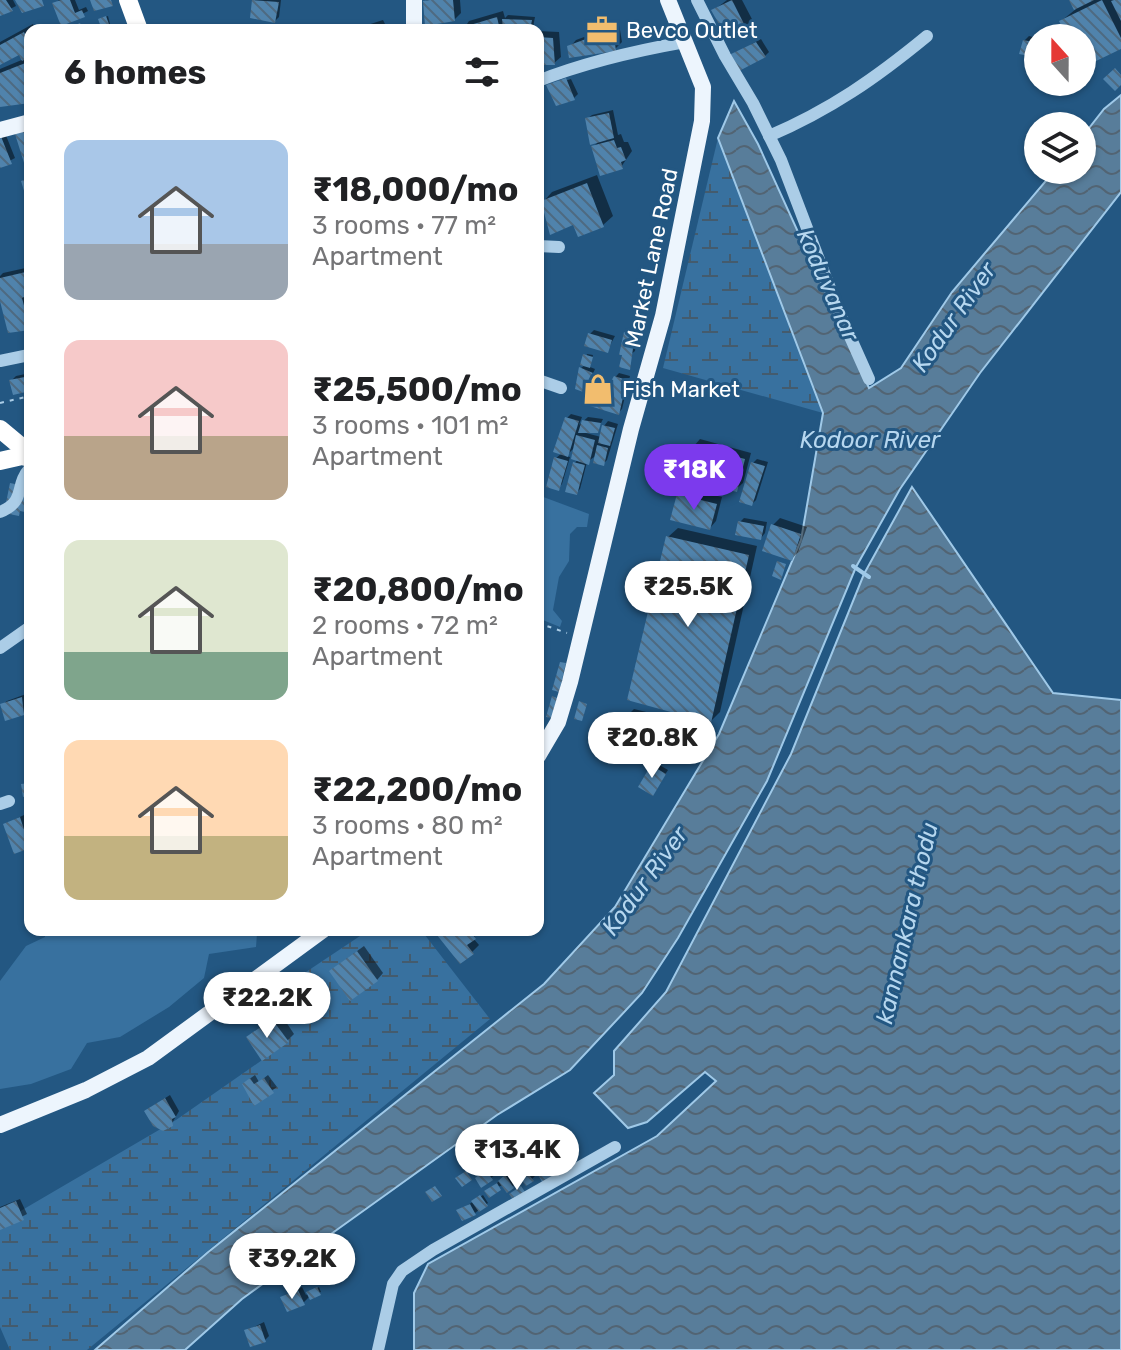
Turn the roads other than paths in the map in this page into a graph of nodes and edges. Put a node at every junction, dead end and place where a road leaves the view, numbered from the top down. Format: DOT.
graph roads {
  1 [pos="128,0"];
  2 [pos="414,0"];
  3 [pos="668,0"];
  4 [pos="697,0"];
  5 [pos="137,24"];
  6 [pos="414,24"];
  7 [pos="927,36"];
  8 [pos="685,42"];
  9 [pos="544,79"];
  10 [pos="24,124"];
  11 [pos="0,130"];
  12 [pos="769,136"];
  13 [pos="544,246"];
  14 [pos="559,247"];
  15 [pos="24,356"];
  16 [pos="0,361"];
  17 [pos="869,379"];
  18 [pos="544,382"];
  19 [pos="561,388"];
  20 [pos="0,429"];
  21 [pos="24,451"];
  22 [pos="24,456"];
  23 [pos="0,461"];
  24 [pos="24,474"];
  25 [pos="0,512"];
  26 [pos="24,631"];
  27 [pos="0,648"];
  28 [pos="544,746"];
  29 [pos="315,936"];
  30 [pos="0,1125"];
  31 [pos="615,1147"];
  32 [pos="378,1350"];
  1 -- 5 [label="highway"];
  2 -- 6 [label="main road"];
  3 -- 8 [label="main road, Market Lane Road"];
  4 -- 12 [label="street"];
  7 -- 12 [label="street"];
  8 -- 9 [label="street"];
  8 -- 28 [label="main road, Market Lane Road"];
  10 -- 11 [label="main road"];
  12 -- 17 [label="street"];
  13 -- 14 [label="street"];
  15 -- 16 [label="street"];
  18 -- 19 [label="street"];
  20 -- 21 [label="highway"];
  22 -- 23 [label="highway"];
  24 -- 25 [label="street"];
  26 -- 27 [label="street"];
  29 -- 30 [label="main road"];
  31 -- 32 [label="street"];
}
